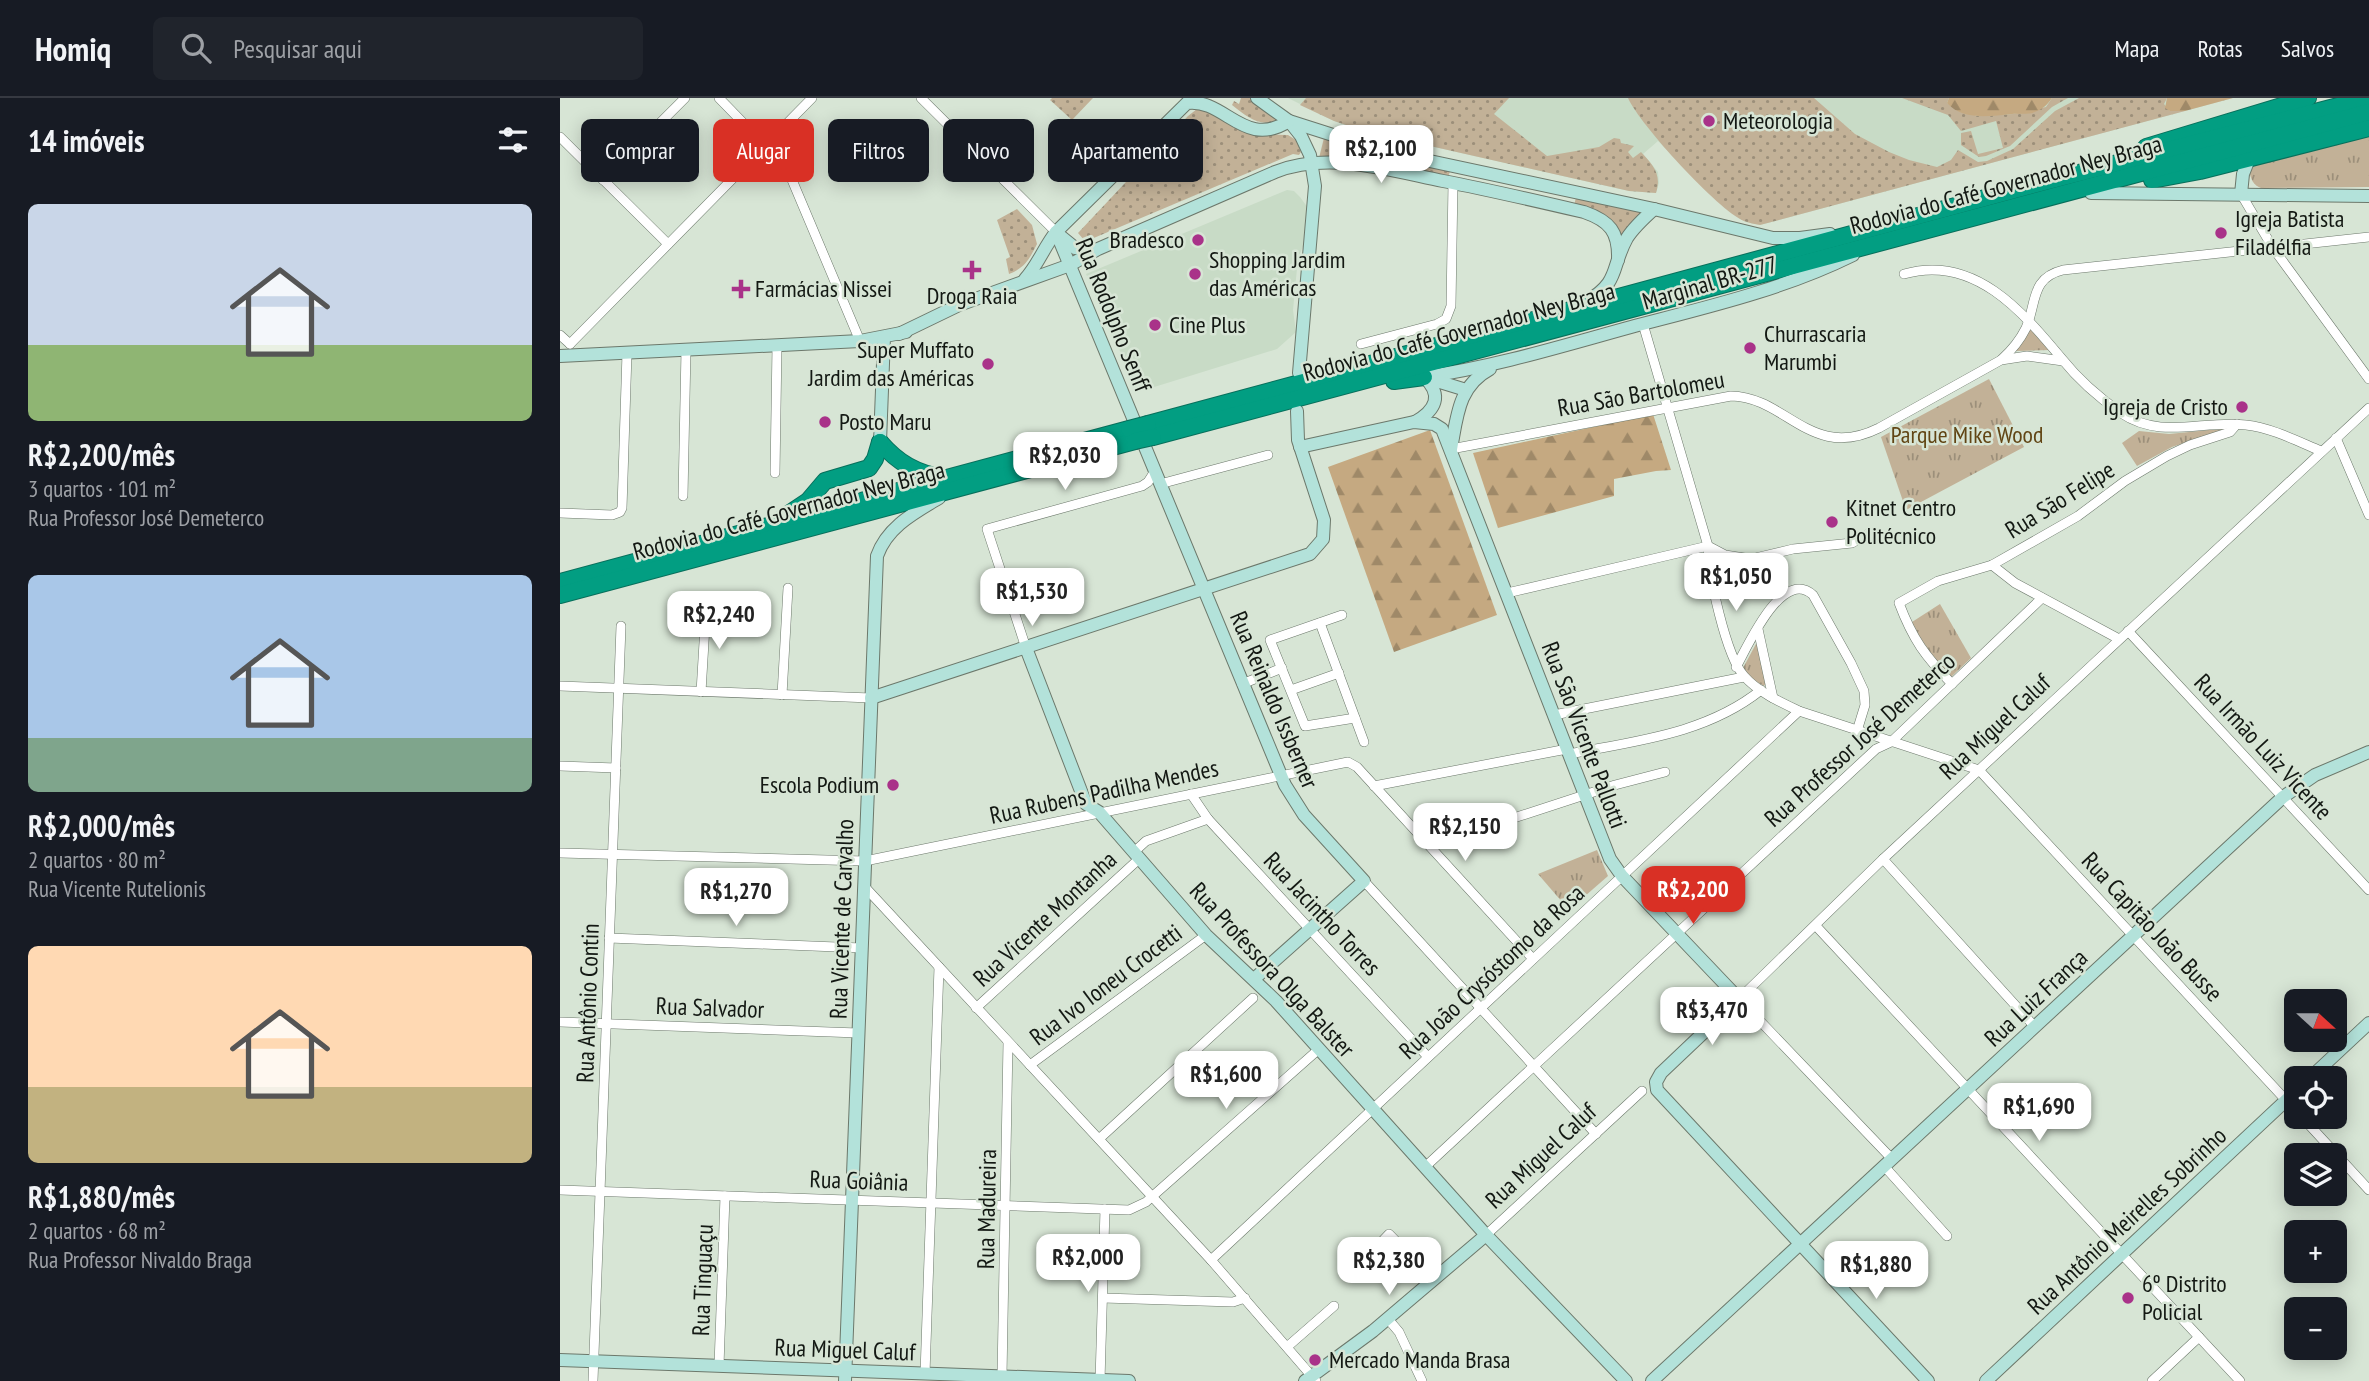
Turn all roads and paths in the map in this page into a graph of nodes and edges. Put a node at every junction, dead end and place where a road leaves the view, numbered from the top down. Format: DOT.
graph roads {
  1 [pos="685,98"];
  2 [pos="719,98"];
  3 [pos="812,98"];
  4 [pos="921,98"];
  5 [pos="1257,98"];
  6 [pos="2308,98"];
  7 [pos="2369,98"];
  8 [pos="1180,104"];
  9 [pos="2369,112"];
  10 [pos="664,119"];
  11 [pos="740,119"];
  12 [pos="791,119"];
  13 [pos="1289,121"];
  14 [pos="2369,128"];
  15 [pos="560,137"];
  16 [pos="2215,147"];
  17 [pos="581,158"];
  18 [pos="2249,159"];
  19 [pos="1312,163"];
  20 [pos="1472,170"];
  21 [pos="2048,181"];
  22 [pos="605,182"];
  23 [pos="729,182"];
  24 [pos="795,182"];
  25 [pos="1453,183"];
  26 [pos="1472,187"];
  27 [pos="2091,193"];
  28 [pos="2241,194"];
  29 [pos="2369,196"];
  30 [pos="2025,204"];
  31 [pos="1454,207"];
  32 [pos="1654,209"];
  33 [pos="1885,225"];
  34 [pos="1056,232"];
  35 [pos="2369,237"];
  36 [pos="1878,243"];
  37 [pos="668,244"];
  38 [pos="2273,248"];
  39 [pos="1098,249"];
  40 [pos="1618,260"];
  41 [pos="1070,265"];
  42 [pos="1904,274"];
  43 [pos="1022,282"];
  44 [pos="1568,312"];
  45 [pos="2028,321"];
  46 [pos="1643,324"];
  47 [pos="560,335"];
  48 [pos="884,337"];
  49 [pos="860,341"];
  50 [pos="1361,344"];
  51 [pos="777,346"];
  52 [pos="686,350"];
  53 [pos="567,352"];
  54 [pos="626,353"];
  55 [pos="2001,360"];
  56 [pos="2063,361"];
  57 [pos="1502,362"];
  58 [pos="1299,373"];
  59 [pos="1424,377"];
  60 [pos="2369,379"];
  61 [pos="1466,390"];
  62 [pos="1326,391"];
  63 [pos="1459,404"];
  64 [pos="1433,405"];
  65 [pos="1667,407"];
  66 [pos="2369,408"];
  67 [pos="1297,411"];
  68 [pos="1414,422"];
  69 [pos="2237,424"];
  70 [pos="1141,433"];
  71 [pos="2336,438"];
  72 [pos="880,442"];
  73 [pos="1300,447"];
  74 [pos="1451,449"];
  75 [pos="2322,451"];
  76 [pos="1268,455"];
  77 [pos="775,473"];
  78 [pos="1157,478"];
  79 [pos="947,486"];
  80 [pos="683,496"];
  81 [pos="560,513"];
  82 [pos="2369,515"];
  83 [pos="769,526"];
  84 [pos="1868,534"];
  85 [pos="1708,546"];
  86 [pos="1992,565"];
  87 [pos="560,582"];
  88 [pos="788,587"];
  89 [pos="1204,590"];
  90 [pos="1507,593"];
  91 [pos="560,595"];
  92 [pos="2042,598"];
  93 [pos="706,609"];
  94 [pos="1342,615"];
  95 [pos="1320,623"];
  96 [pos="621,626"];
  97 [pos="1758,629"];
  98 [pos="2128,631"];
  99 [pos="2119,639"];
  100 [pos="1026,648"];
  101 [pos="1736,667"];
  102 [pos="1282,668"];
  103 [pos="1339,673"];
  104 [pos="1744,677"];
  105 [pos="1242,684"];
  106 [pos="1952,684"];
  107 [pos="560,686"];
  108 [pos="619,688"];
  109 [pos="1290,690"];
  110 [pos="1761,690"];
  111 [pos="701,691"];
  112 [pos="782,695"];
  113 [pos="871,698"];
  114 [pos="1773,698"];
  115 [pos="1799,711"];
  116 [pos="1554,715"];
  117 [pos="1355,718"];
  118 [pos="1857,731"];
  119 [pos="1364,742"];
  120 [pos="1891,742"];
  121 [pos="1568,751"];
  122 [pos="2369,752"];
  123 [pos="560,766"];
  124 [pos="616,768"];
  125 [pos="1979,770"];
  126 [pos="1665,772"];
  127 [pos="1280,775"];
  128 [pos="1374,786"];
  129 [pos="1191,794"];
  130 [pos="1585,794"];
  131 [pos="2283,797"];
  132 [pos="1098,813"];
  133 [pos="1208,819"];
  134 [pos="1483,828"];
  135 [pos="560,853"];
  136 [pos="612,854"];
  137 [pos="1137,855"];
  138 [pos="1883,859"];
  139 [pos="865,861"];
  140 [pos="1622,876"];
  141 [pos="1364,881"];
  142 [pos="864,886"];
  143 [pos="2369,890"];
  144 [pos="1816,926"];
  145 [pos="1310,930"];
  146 [pos="1677,933"];
  147 [pos="1206,935"];
  148 [pos="2133,936"];
  149 [pos="609,937"];
  150 [pos="862,948"];
  151 [pos="1533,959"];
  152 [pos="939,967"];
  153 [pos="1254,979"];
  154 [pos="1253,998"];
  155 [pos="1739,999"];
  156 [pos="976,1008"];
  157 [pos="1480,1008"];
  158 [pos="560,1022"];
  159 [pos="2369,1023"];
  160 [pos="606,1024"];
  161 [pos="2035,1027"];
  162 [pos="858,1033"];
  163 [pos="1008,1042"];
  164 [pos="1319,1049"];
  165 [pos="1428,1057"];
  166 [pos="1030,1065"];
  167 [pos="1533,1066"];
  168 [pos="2323,1066"];
  169 [pos="1968,1089"];
  170 [pos="2284,1089"];
  171 [pos="1642,1091"];
  172 [pos="2284,1103"];
  173 [pos="1373,1109"];
  174 [pos="2313,1129"];
  175 [pos="1596,1135"];
  176 [pos="1099,1139"];
  177 [pos="1888,1163"];
  178 [pos="1425,1167"];
  179 [pos="2367,1185"];
  180 [pos="560,1190"];
  181 [pos="600,1191"];
  182 [pos="725,1196"];
  183 [pos="1152,1196"];
  184 [pos="852,1200"];
  185 [pos="931,1203"];
  186 [pos="1007,1206"];
  187 [pos="1105,1209"];
  188 [pos="1486,1235"];
  189 [pos="1947,1236"];
  190 [pos="1800,1244"];
  191 [pos="2122,1254"];
  192 [pos="1369,1255"];
  193 [pos="1211,1260"];
  194 [pos="1434,1280"];
  195 [pos="1103,1298"];
  196 [pos="1245,1298"];
  197 [pos="1334,1306"];
  198 [pos="1388,1319"];
  199 [pos="2199,1337"];
  200 [pos="1287,1346"];
  201 [pos="560,1360"];
  202 [pos="594,1361"];
  203 [pos="719,1366"];
  204 [pos="925,1374"];
  205 [pos="845,1376"];
  206 [pos="1002,1376"];
  207 [pos="1100,1380"];
  208 [pos="1311,1380"];
  209 [pos="593,1381"];
  210 [pos="1129,1381"];
  211 [pos="1422,1381"];
  212 [pos="1626,1381"];
  213 [pos="1652,1381"];
  214 [pos="1928,1381"];
  215 [pos="1986,1381"];
  216 [pos="2152,1381"];
  217 [pos="2240,1381"];
  1 -- 10 [label="street"];
  2 -- 11 [label="street"];
  3 -- 12 [label="street"];
  4 -- 34 [label="street, Rua Rodolpho Senff"];
  5 -- 13 [label="main road"];
  6 -- 21 [label="highway"];
  7 -- 16 [label="highway, Rodovia do Café Governador Ney Braga"];
  8 -- 13 [label="main road"];
  8 -- 34 [label="main road"];
  9 -- 16 [label="highway, Rodovia do Café Governador Ney Braga"];
  13 -- 19 [label="main road"];
  13 -- 20 [label="main road"];
  14 -- 18 [label="highway"];
  15 -- 17 [label="street"];
  16 -- 21 [label="highway, Rodovia do Café Governador Ney Braga"];
  16 -- 30 [label="highway, Rodovia do Café Governador Ney Braga"];
  18 -- 27 [label="highway"];
  18 -- 28 [label="main road"];
  19 -- 25 [label="main road"];
  19 -- 39 [label="main road"];
  19 -- 58 [label="main road"];
  20 -- 25 [label="main road"];
  20 -- 32 [label="main road"];
  21 -- 33 [label="highway, Rodovia do Café Governador Ney Braga"];
  22 -- 37 [label="street"];
  23 -- 37 [label="street"];
  24 -- 49 [label="street"];
  25 -- 26 [label="main road"];
  25 -- 31 [label="street"];
  26 -- 31 [label="street"];
  26 -- 40 [label="main road"];
  27 -- 28 [label="main road"];
  27 -- 30 [label="highway"];
  28 -- 29 [label="main road"];
  28 -- 38 [label="street"];
  30 -- 36 [label="highway, Rodovia do Café Governador Ney Braga"];
  31 -- 50 [label="street"];
  32 -- 33 [label="main road"];
  32 -- 40 [label="main road"];
  33 -- 44 [label="highway, Rodovia do Café Governador Ney Braga"];
  34 -- 39 [label="main road"];
  34 -- 41 [label="main road, Rua Rodolpho Senff"];
  34 -- 43 [label="main road"];
  35 -- 38 [label="street"];
  36 -- 46 [label="main road, Marginal BR-277"];
  36 -- 62 [label="highway, Rodovia do Café Governador Ney Braga"];
  37 -- 53 [label="street"];
  38 -- 45 [label="street"];
  38 -- 60 [label="street"];
  39 -- 41 [label="main road"];
  40 -- 44 [label="main road"];
  41 -- 43 [label="main road"];
  41 -- 70 [label="main road, Rua Rodolpho Senff"];
  42 -- 45 [label="street"];
  43 -- 48 [label="main road"];
  44 -- 70 [label="highway, Rodovia do Café Governador Ney Braga"];
  45 -- 55 [label="street"];
  45 -- 56 [label="street"];
  46 -- 57 [label="main road, Marginal BR-277"];
  46 -- 65 [label="street"];
  47 -- 53 [label="street"];
  48 -- 49 [label="main road"];
  48 -- 72 [label="main road"];
  49 -- 51 [label="main road"];
  51 -- 52 [label="main road"];
  51 -- 77 [label="street"];
  52 -- 54 [label="main road"];
  52 -- 80 [label="street"];
  53 -- 54 [label="main road"];
  54 -- 81 [label="street"];
  55 -- 56 [label="street, Rua São Bartolomeu"];
  55 -- 65 [label="street, Rua São Bartolomeu"];
  56 -- 69 [label="street"];
  57 -- 59 [label="main road, Marginal BR-277"];
  57 -- 61 [label="main road"];
  59 -- 61 [label="main road"];
  59 -- 62 [label="highway"];
  59 -- 64 [label="main road"];
  61 -- 63 [label="main road"];
  62 -- 70 [label="highway, Rodovia do Café Governador Ney Braga"];
  63 -- 64 [label="main road"];
  63 -- 74 [label="main road"];
  64 -- 68 [label="main road"];
  65 -- 74 [label="street, Rua São Bartolomeu"];
  65 -- 85 [label="street"];
  66 -- 71 [label="street, Rua Miguel Caluf"];
  67 -- 73 [label="main road"];
  68 -- 73 [label="main road"];
  68 -- 74 [label="main road, Rua São Vicente Pallotti"];
  69 -- 75 [label="street"];
  69 -- 86 [label="street, Rua São Felipe"];
  70 -- 78 [label="main road, Rua Reinaldo Issberner"];
  70 -- 79 [label="highway, Rodovia do Café Governador Ney Braga"];
  71 -- 75 [label="street, Rua Miguel Caluf"];
  71 -- 82 [label="street"];
  72 -- 79 [label="highway"];
  72 -- 83 [label="highway"];
  73 -- 89 [label="main road"];
  74 -- 90 [label="main road, Rua São Vicente Pallotti"];
  75 -- 98 [label="street, Rua Miguel Caluf"];
  76 -- 78 [label="street"];
  78 -- 89 [label="main road, Rua Reinaldo Issberner"];
  78 -- 100 [label="street, Rua Professora Olga Balster"];
  79 -- 83 [label="highway, Rodovia do Café Governador Ney Braga"];
  79 -- 91 [label="highway, Rodovia do Café Governador Ney Braga"];
  79 -- 113 [label="main road, Rua Vicente de Carvalho"];
  83 -- 87 [label="highway, Rodovia do Café Governador Ney Braga"];
  84 -- 85 [label="street"];
  85 -- 90 [label="street"];
  85 -- 101 [label="street"];
  86 -- 92 [label="street"];
  86 -- 106 [label="street, Rua São Felipe"];
  88 -- 112 [label="street"];
  89 -- 100 [label="main road"];
  89 -- 105 [label="main road, Rua Reinaldo Issberner"];
  90 -- 116 [label="main road, Rua São Vicente Pallotti"];
  92 -- 99 [label="street"];
  92 -- 106 [label="street, Rua Professor José Demeterco"];
  93 -- 111 [label="street"];
  94 -- 95 [label="street"];
  95 -- 102 [label="street"];
  95 -- 103 [label="street"];
  96 -- 108 [label="street, Rua Antônio Contin"];
  97 -- 101 [label="street"];
  97 -- 114 [label="street"];
  97 -- 118 [label="street"];
  98 -- 99 [label="street, Rua Miguel Caluf"];
  98 -- 131 [label="street, Rua Irmão Luiz Vicente"];
  99 -- 125 [label="street, Rua Miguel Caluf"];
  100 -- 113 [label="main road"];
  100 -- 132 [label="main road, Rua Professora Olga Balster"];
  101 -- 104 [label="street"];
  102 -- 105 [label="street"];
  102 -- 109 [label="street"];
  103 -- 109 [label="street"];
  103 -- 117 [label="street"];
  104 -- 110 [label="street"];
  104 -- 116 [label="street"];
  105 -- 127 [label="main road, Rua Reinaldo Issberner"];
  106 -- 120 [label="street, Rua Professor José Demeterco"];
  107 -- 108 [label="street"];
  108 -- 111 [label="street"];
  108 -- 124 [label="street, Rua Antônio Contin"];
  109 -- 117 [label="street"];
  110 -- 114 [label="street"];
  110 -- 121 [label="street"];
  111 -- 112 [label="street"];
  112 -- 113 [label="street"];
  113 -- 139 [label="main road, Rua Vicente de Carvalho"];
  114 -- 115 [label="street"];
  115 -- 118 [label="street"];
  115 -- 140 [label="street, Rua João Crysóstomo da Rosa"];
  116 -- 121 [label="main road, Rua São Vicente Pallotti"];
  117 -- 119 [label="street"];
  118 -- 120 [label="street"];
  120 -- 125 [label="street"];
  120 -- 146 [label="street, Rua Professor José Demeterco"];
  121 -- 128 [label="street"];
  121 -- 130 [label="main road, Rua São Vicente Pallotti"];
  122 -- 131 [label="main road, Rua Luiz França"];
  123 -- 124 [label="street"];
  124 -- 136 [label="street, Rua Antônio Contin"];
  125 -- 138 [label="street, Rua Miguel Caluf"];
  125 -- 148 [label="street, Rua Capitão João Busse"];
  126 -- 130 [label="street"];
  127 -- 128 [label="street, Rua Rubens Padilha Mendes"];
  127 -- 129 [label="street, Rua Rubens Padilha Mendes"];
  127 -- 141 [label="main road, Rua Reinaldo Issberner"];
  128 -- 151 [label="street"];
  129 -- 132 [label="street, Rua Rubens Padilha Mendes"];
  129 -- 133 [label="street, Rua Jacintho Torres"];
  130 -- 134 [label="street"];
  130 -- 140 [label="main road, Rua São Vicente Pallotti"];
  131 -- 143 [label="street, Rua Irmão Luiz Vicente"];
  131 -- 148 [label="main road, Rua Luiz França"];
  132 -- 137 [label="main road, Rua Professora Olga Balster"];
  132 -- 139 [label="street, Rua Rubens Padilha Mendes"];
  133 -- 137 [label="street, Rua Vicente Montanha"];
  133 -- 145 [label="street, Rua Jacintho Torres"];
  135 -- 136 [label="street, Rua Rubens Padilha Mendes"];
  136 -- 139 [label="street, Rua Rubens Padilha Mendes"];
  136 -- 149 [label="street, Rua Antônio Contin"];
  137 -- 147 [label="main road, Rua Professora Olga Balster"];
  137 -- 156 [label="street, Rua Vicente Montanha"];
  138 -- 144 [label="street, Rua Miguel Caluf"];
  138 -- 161 [label="street"];
  139 -- 142 [label="main road, Rua Vicente de Carvalho"];
  140 -- 146 [label="main road, Rua São Vicente Pallotti"];
  140 -- 151 [label="street, Rua João Crysóstomo da Rosa"];
  141 -- 145 [label="main road"];
  141 -- 157 [label="street, Rua Reinaldo Issberner"];
  142 -- 150 [label="main road, Rua Vicente de Carvalho"];
  142 -- 152 [label="street"];
  144 -- 155 [label="street, Rua Miguel Caluf"];
  144 -- 169 [label="street"];
  145 -- 153 [label="main road"];
  145 -- 165 [label="street, Rua Jacintho Torres"];
  146 -- 155 [label="main road, Rua São Vicente Pallotti"];
  146 -- 167 [label="street, Rua Professor José Demeterco"];
  147 -- 153 [label="main road, Rua Professora Olga Balster"];
  147 -- 166 [label="street, Rua Ivo Ioneu Crocetti"];
  148 -- 161 [label="main road, Rua Luiz França"];
  148 -- 170 [label="street, Rua Capitão João Busse"];
  149 -- 150 [label="street"];
  149 -- 160 [label="street, Rua Antônio Contin"];
  150 -- 162 [label="main road, Rua Vicente de Carvalho"];
  151 -- 157 [label="street, Rua João Crysóstomo da Rosa"];
  152 -- 156 [label="street"];
  152 -- 185 [label="street"];
  153 -- 164 [label="main road, Rua Professora Olga Balster"];
  154 -- 176 [label="street"];
  155 -- 177 [label="street"];
  155 -- 190 [label="main road, Rua Miguel Caluf"];
  156 -- 163 [label="street"];
  157 -- 165 [label="street, Rua João Crysóstomo da Rosa"];
  157 -- 167 [label="street, Rua Reinaldo Issberner"];
  158 -- 160 [label="street, Rua Salvador"];
  159 -- 168 [label="main road"];
  160 -- 162 [label="street, Rua Salvador"];
  160 -- 181 [label="street, Rua Antônio Contin"];
  161 -- 169 [label="main road, Rua Luiz França"];
  162 -- 184 [label="main road, Rua Vicente de Carvalho"];
  163 -- 166 [label="street"];
  163 -- 186 [label="street, Rua Madureira"];
  164 -- 173 [label="main road, Rua Professora Olga Balster"];
  164 -- 183 [label="street, Rua Goiânia"];
  165 -- 173 [label="street, Rua João Crysóstomo da Rosa"];
  166 -- 176 [label="street"];
  167 -- 175 [label="street, Rua Reinaldo Issberner"];
  167 -- 178 [label="street, Rua Professor José Demeterco"];
  169 -- 177 [label="main road, Rua Luiz França"];
  169 -- 191 [label="street"];
  171 -- 175 [label="street, Rua Miguel Caluf"];
  172 -- 191 [label="main road, Rua Antônio Meirelles Sobrinho"];
  173 -- 178 [label="main road, Rua Professora Olga Balster"];
  173 -- 193 [label="street, Rua João Crysóstomo da Rosa"];
  174 -- 179 [label="street"];
  175 -- 188 [label="street, Rua Miguel Caluf"];
  176 -- 183 [label="street"];
  177 -- 189 [label="street"];
  177 -- 190 [label="main road, Rua Luiz França"];
  178 -- 188 [label="main road, Rua Professora Olga Balster"];
  180 -- 181 [label="street, Rua Goiânia"];
  181 -- 182 [label="street, Rua Goiânia"];
  181 -- 202 [label="street, Rua Antônio Contin"];
  182 -- 184 [label="street, Rua Goiânia"];
  182 -- 203 [label="street, Rua Tinguaçu"];
  183 -- 187 [label="street, Rua Goiânia"];
  183 -- 193 [label="street"];
  184 -- 185 [label="street, Rua Goiânia"];
  184 -- 205 [label="main road, Rua Vicente de Carvalho"];
  185 -- 186 [label="street, Rua Goiânia"];
  185 -- 204 [label="street"];
  186 -- 187 [label="street, Rua Goiânia"];
  186 -- 206 [label="street, Rua Madureira"];
  187 -- 195 [label="street"];
  188 -- 194 [label="main road, Rua Miguel Caluf"];
  188 -- 212 [label="main road, Rua Professora Olga Balster"];
  190 -- 213 [label="main road, Rua Luiz França"];
  190 -- 214 [label="main road"];
  191 -- 199 [label="street"];
  191 -- 215 [label="main road, Rua Antônio Meirelles Sobrinho"];
  192 -- 194 [label="street"];
  193 -- 196 [label="street"];
  194 -- 198 [label="main road, Rua Miguel Caluf"];
  195 -- 196 [label="street"];
  195 -- 207 [label="street"];
  196 -- 200 [label="street"];
  197 -- 200 [label="street"];
  198 -- 208 [label="main road, Rua Miguel Caluf"];
  198 -- 211 [label="street"];
  199 -- 216 [label="street"];
  199 -- 217 [label="street"];
  200 -- 208 [label="street"];
  201 -- 202 [label="main road, Rua Miguel Caluf"];
  202 -- 203 [label="main road, Rua Miguel Caluf"];
  202 -- 209 [label="street, Rua Antônio Contin"];
  203 -- 205 [label="main road, Rua Miguel Caluf"];
  204 -- 205 [label="main road, Rua Miguel Caluf"];
  204 -- 206 [label="main road, Rua Miguel Caluf"];
  206 -- 207 [label="main road, Rua Miguel Caluf"];
  207 -- 210 [label="main road, Rua Miguel Caluf"];
}
